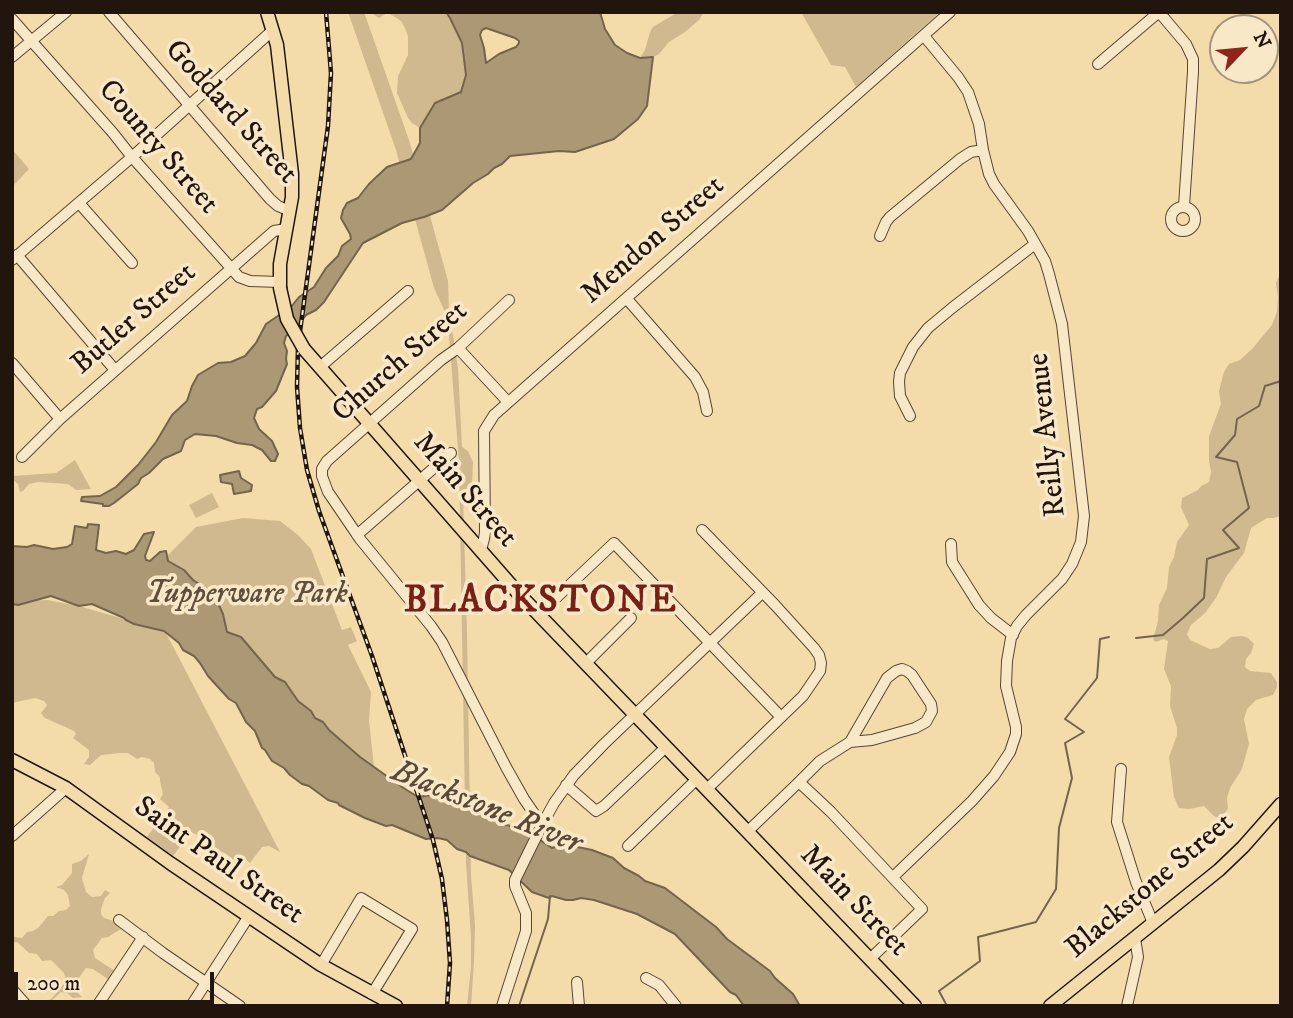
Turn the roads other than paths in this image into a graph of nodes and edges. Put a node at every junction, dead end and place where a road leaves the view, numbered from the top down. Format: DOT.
graph roads {
  1 [pos="66,12"];
  2 [pos="109,12"];
  3 [pos="267,12"];
  4 [pos="950,12"];
  5 [pos="1159,12"];
  6 [pos="12,19"];
  7 [pos="273,30"];
  8 [pos="923,36"];
  9 [pos="32,41"];
  10 [pos="12,57"];
  11 [pos="1098,64"];
  12 [pos="189,106"];
  13 [pos="983,150"];
  14 [pos="132,157"];
  15 [pos="79,202"];
  16 [pos="1184,206"];
  17 [pos="290,211"];
  18 [pos="286,229"];
  19 [pos="880,236"];
  20 [pos="1035,244"];
  21 [pos="15,257"];
  22 [pos="132,262"];
  23 [pos="231,268"];
  24 [pos="280,285"];
  25 [pos="408,290"];
  26 [pos="626,299"];
  27 [pos="509,300"];
  28 [pos="458,348"];
  29 [pos="12,363"];
  30 [pos="320,368"];
  31 [pos="115,370"];
  32 [pos="508,402"];
  33 [pos="707,411"];
  34 [pos="910,415"];
  35 [pos="60,419"];
  36 [pos="369,423"];
  37 [pos="451,453"];
  38 [pos="22,457"];
  39 [pos="420,480"];
  40 [pos="702,530"];
  41 [pos="357,535"];
  42 [pos="951,544"];
  43 [pos="481,550"];
  44 [pos="762,593"];
  45 [pos="539,614"];
  46 [pos="631,618"];
  47 [pos="1013,635"];
  48 [pos="710,643"];
  49 [pos="586,663"];
  50 [pos="635,714"];
  51 [pos="781,717"];
  52 [pos="850,742"];
  53 [pos="666,747"];
  54 [pos="12,760"];
  55 [pos="1121,769"];
  56 [pos="697,779"];
  57 [pos="799,782"];
  58 [pos="566,785"];
  59 [pos="66,789"];
  60 [pos="707,789"];
  61 [pos="1281,804"];
  62 [pos="541,828"];
  63 [pos="748,831"];
  64 [pos="12,836"];
  65 [pos="628,846"];
  66 [pos="893,877"];
  67 [pos="249,916"];
  68 [pos="118,920"];
  69 [pos="1153,923"];
  70 [pos="143,937"];
  71 [pos="1135,938"];
  72 [pos="871,958"];
  73 [pos="321,965"];
  74 [pos="646,978"];
  75 [pos="206,982"];
  76 [pos="577,982"];
  77 [pos="12,989"];
  78 [pos="372,993"];
  79 [pos="390,1004"];
  80 [pos="27,1006"];
  81 [pos="97,1006"];
  82 [pos="191,1006"];
  83 [pos="240,1006"];
  84 [pos="502,1006"];
  85 [pos="579,1006"];
  86 [pos="676,1006"];
  87 [pos="915,1006"];
  88 [pos="1050,1006"];
  89 [pos="1127,1006"];
  1 -- 9 [label="street"];
  2 -- 12 [label="street, Goddard Street"];
  3 -- 7 [label="main road, Main Street"];
  4 -- 8 [label="street, Mendon Street"];
  5 -- 11 [label="street"];
  5 -- 16 [label="street"];
  6 -- 9 [label="street, County Street"];
  7 -- 12 [label="street"];
  7 -- 17 [label="main road, Main Street"];
  8 -- 13 [label="street, Reilly Avenue"];
  8 -- 26 [label="street, Mendon Street"];
  9 -- 10 [label="street"];
  9 -- 14 [label="street, County Street"];
  12 -- 14 [label="street"];
  12 -- 17 [label="street, Goddard Street"];
  13 -- 19 [label="street"];
  13 -- 20 [label="street, Reilly Avenue"];
  14 -- 15 [label="street"];
  14 -- 23 [label="street, County Street"];
  15 -- 21 [label="street"];
  15 -- 22 [label="street"];
  17 -- 18 [label="main road, Main Street"];
  18 -- 23 [label="street, Butler Street"];
  18 -- 24 [label="main road, Main Street"];
  20 -- 34 [label="street"];
  20 -- 47 [label="street, Reilly Avenue"];
  21 -- 31 [label="street"];
  23 -- 24 [label="street, County Street"];
  23 -- 31 [label="street, Butler Street"];
  24 -- 30 [label="main road, Main Street, bridge"];
  25 -- 30 [label="street"];
  26 -- 32 [label="street, Mendon Street"];
  26 -- 33 [label="street"];
  27 -- 28 [label="street, Church Street"];
  28 -- 32 [label="street"];
  28 -- 36 [label="street, Church Street"];
  29 -- 35 [label="street"];
  30 -- 36 [label="main road, Main Street"];
  31 -- 35 [label="street, Butler Street"];
  32 -- 43 [label="street, Mendon Street"];
  35 -- 38 [label="street, Butler Street"];
  36 -- 39 [label="main road, Main Street"];
  36 -- 41 [label="street, Church Street"];
  37 -- 39 [label="street"];
  39 -- 41 [label="street"];
  39 -- 43 [label="main road, Main Street"];
  40 -- 44 [label="street"];
  41 -- 62 [label="street"];
  42 -- 47 [label="street"];
  43 -- 45 [label="main road, Main Street"];
  44 -- 48 [label="street"];
  44 -- 51 [label="street"];
  45 -- 48 [label="street"];
  45 -- 49 [label="main road, Main Street"];
  46 -- 49 [label="street"];
  47 -- 66 [label="street, Reilly Avenue"];
  48 -- 50 [label="street"];
  48 -- 51 [label="street"];
  49 -- 50 [label="main road, Main Street"];
  50 -- 53 [label="main road, Main Street"];
  50 -- 58 [label="street"];
  51 -- 60 [label="street"];
  52 -- 52 [label="street"];
  52 -- 57 [label="street"];
  53 -- 56 [label="main road, Main Street"];
  53 -- 58 [label="street"];
  54 -- 59 [label="main road, Saint Paul Street"];
  55 -- 69 [label="street"];
  56 -- 60 [label="main road, Main Street"];
  56 -- 65 [label="street"];
  57 -- 63 [label="street"];
  57 -- 66 [label="street"];
  58 -- 62 [label="street"];
  59 -- 64 [label="street"];
  59 -- 67 [label="main road, Saint Paul Street"];
  60 -- 63 [label="main road, Main Street"];
  61 -- 69 [label="main road, Blackstone Street"];
  62 -- 84 [label="street"];
  63 -- 72 [label="main road, Main Street"];
  66 -- 72 [label="street"];
  67 -- 73 [label="main road, Saint Paul Street"];
  67 -- 75 [label="street"];
  68 -- 70 [label="street"];
  69 -- 71 [label="main road, Blackstone Street"];
  70 -- 75 [label="street"];
  70 -- 81 [label="street"];
  71 -- 88 [label="main road, Blackstone Street"];
  71 -- 89 [label="street"];
  72 -- 87 [label="main road, Main Street"];
  73 -- 78 [label="main road, Saint Paul Street"];
  73 -- 78 [label="street"];
  74 -- 86 [label="street"];
  75 -- 82 [label="street"];
  75 -- 83 [label="street"];
  76 -- 85 [label="street"];
  77 -- 80 [label="street"];
  78 -- 79 [label="main road, Saint Paul Street"];
}
